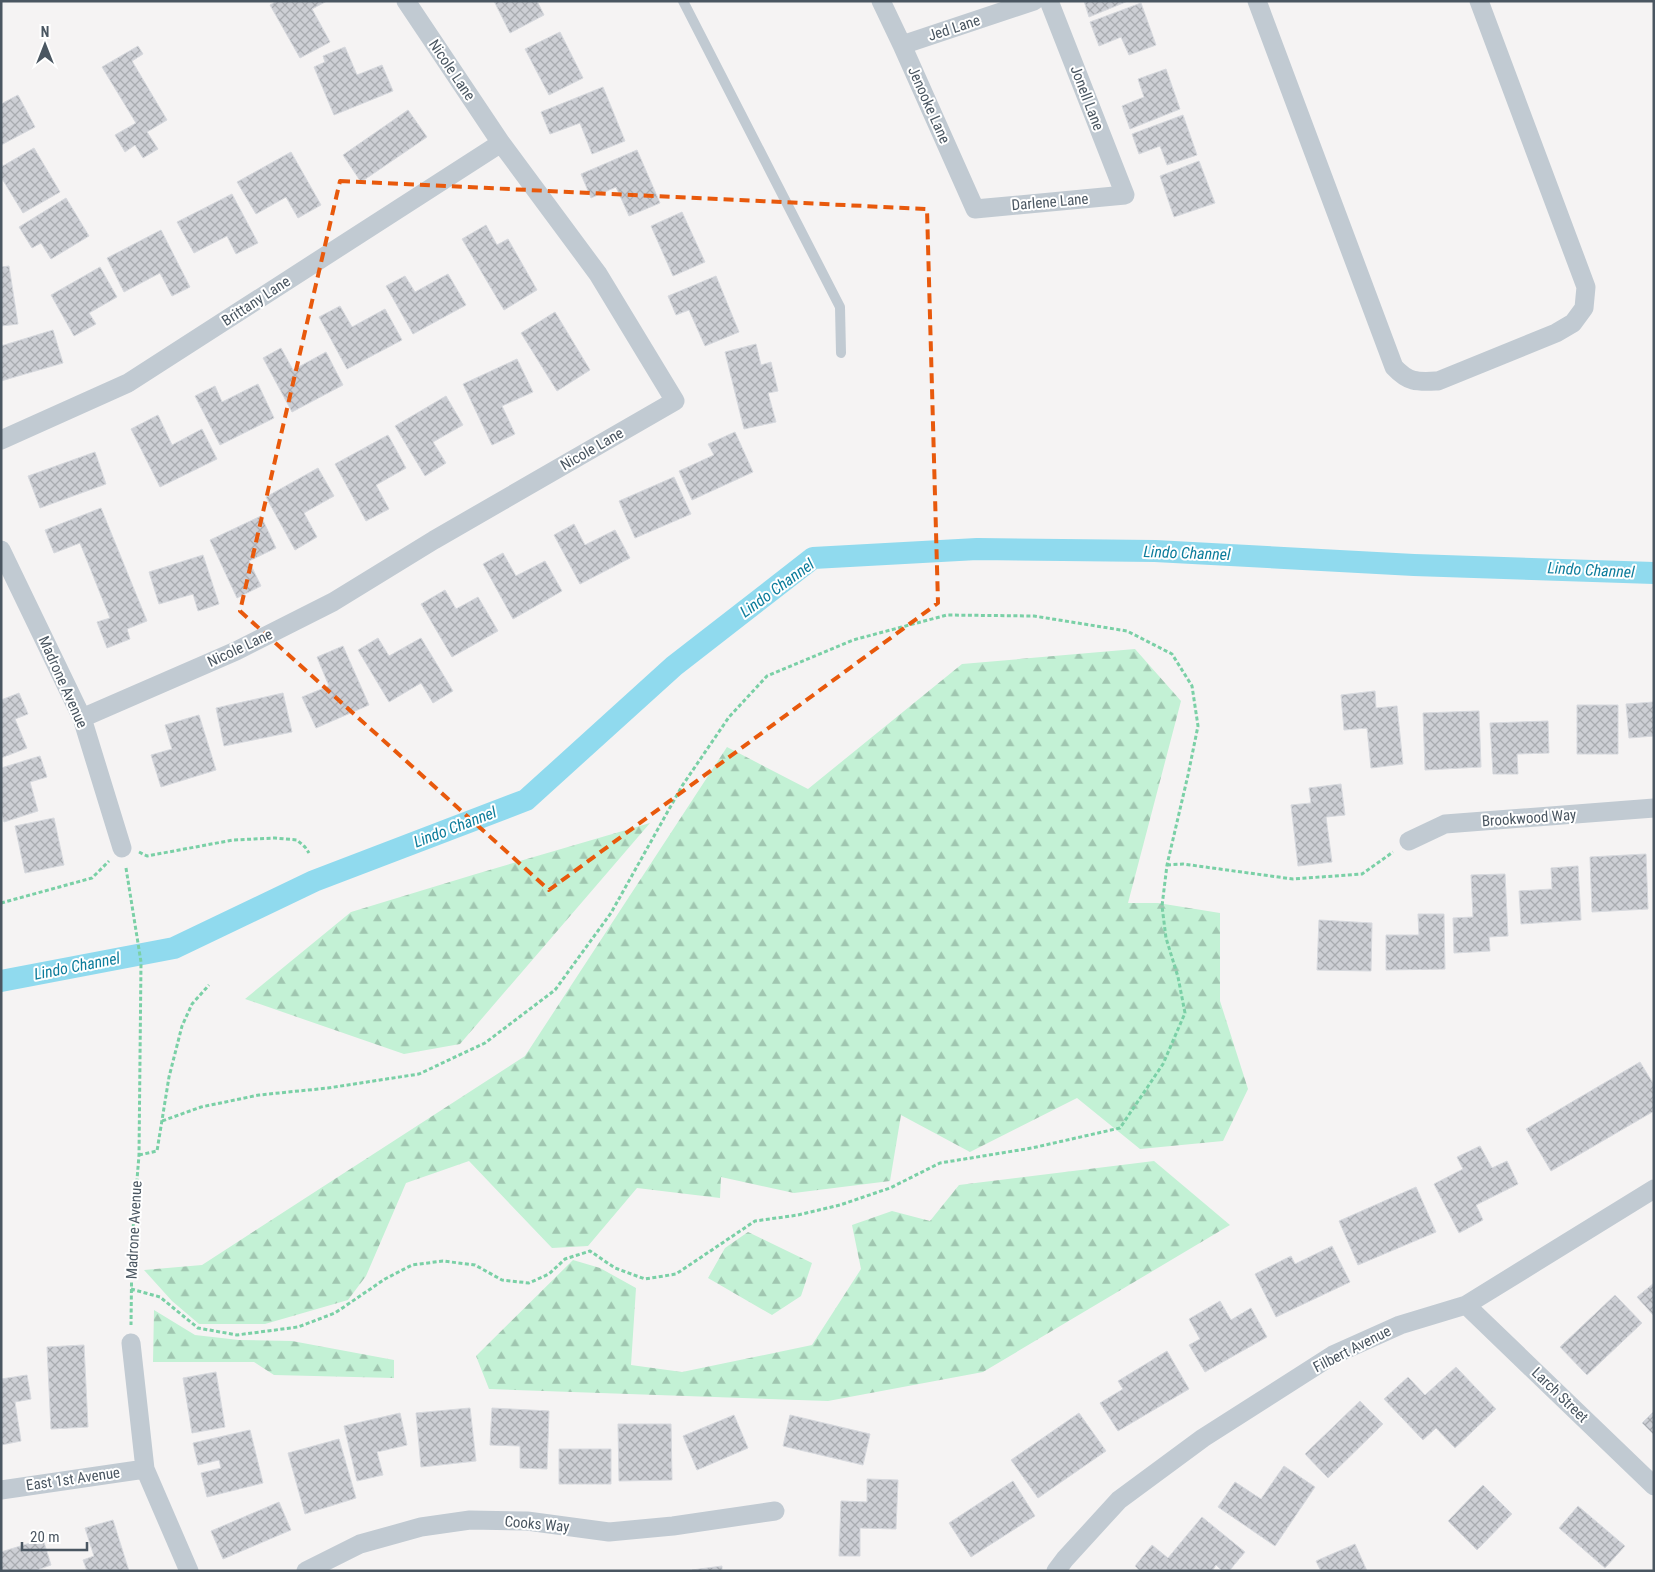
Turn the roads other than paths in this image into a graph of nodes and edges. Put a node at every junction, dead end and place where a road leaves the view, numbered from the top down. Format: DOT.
graph roads {
  1 [pos="406,1"];
  2 [pos="683,1"];
  3 [pos="881,1"];
  4 [pos="1034,1"];
  5 [pos="1049,1"];
  6 [pos="1479,1"];
  7 [pos="1260,2"];
  8 [pos="902,45"];
  9 [pos="501,143"];
  10 [pos="1125,195"];
  11 [pos="975,209"];
  12 [pos="842,353"];
  13 [pos="1,440"];
  14 [pos="1,550"];
  15 [pos="82,718"];
  16 [pos="1654,808"];
  17 [pos="1409,841"];
  18 [pos="122,848"];
  19 [pos="1654,1189"];
  20 [pos="1466,1305"];
  21 [pos="131,1343"];
  22 [pos="145,1469"];
  23 [pos="1654,1486"];
  24 [pos="1,1490"];
  25 [pos="775,1511"];
  26 [pos="189,1571"];
  27 [pos="306,1571"];
  28 [pos="1056,1571"];
  1 -- 9 [label="street, Nicole Lane"];
  2 -- 12 [label="lane"];
  3 -- 8 [label="street, Jenooke Lane"];
  4 -- 8 [label="street, Jed Lane"];
  5 -- 10 [label="street, Jonell Lane"];
  6 -- 7 [label="street"];
  8 -- 11 [label="street, Jenooke Lane"];
  9 -- 13 [label="street, Brittany Lane"];
  9 -- 15 [label="street, Nicole Lane"];
  10 -- 11 [label="street, Darlene Lane"];
  14 -- 15 [label="street, Madrone Avenue"];
  15 -- 18 [label="street, Madrone Avenue"];
  16 -- 17 [label="street, Brookwood Way"];
  19 -- 20 [label="street, Filbert Avenue"];
  20 -- 23 [label="street, Larch Street"];
  20 -- 28 [label="street, Filbert Avenue"];
  21 -- 22 [label="street"];
  22 -- 24 [label="street, East 1st Avenue"];
  22 -- 26 [label="street"];
  25 -- 27 [label="street, Cooks Way"];
}
